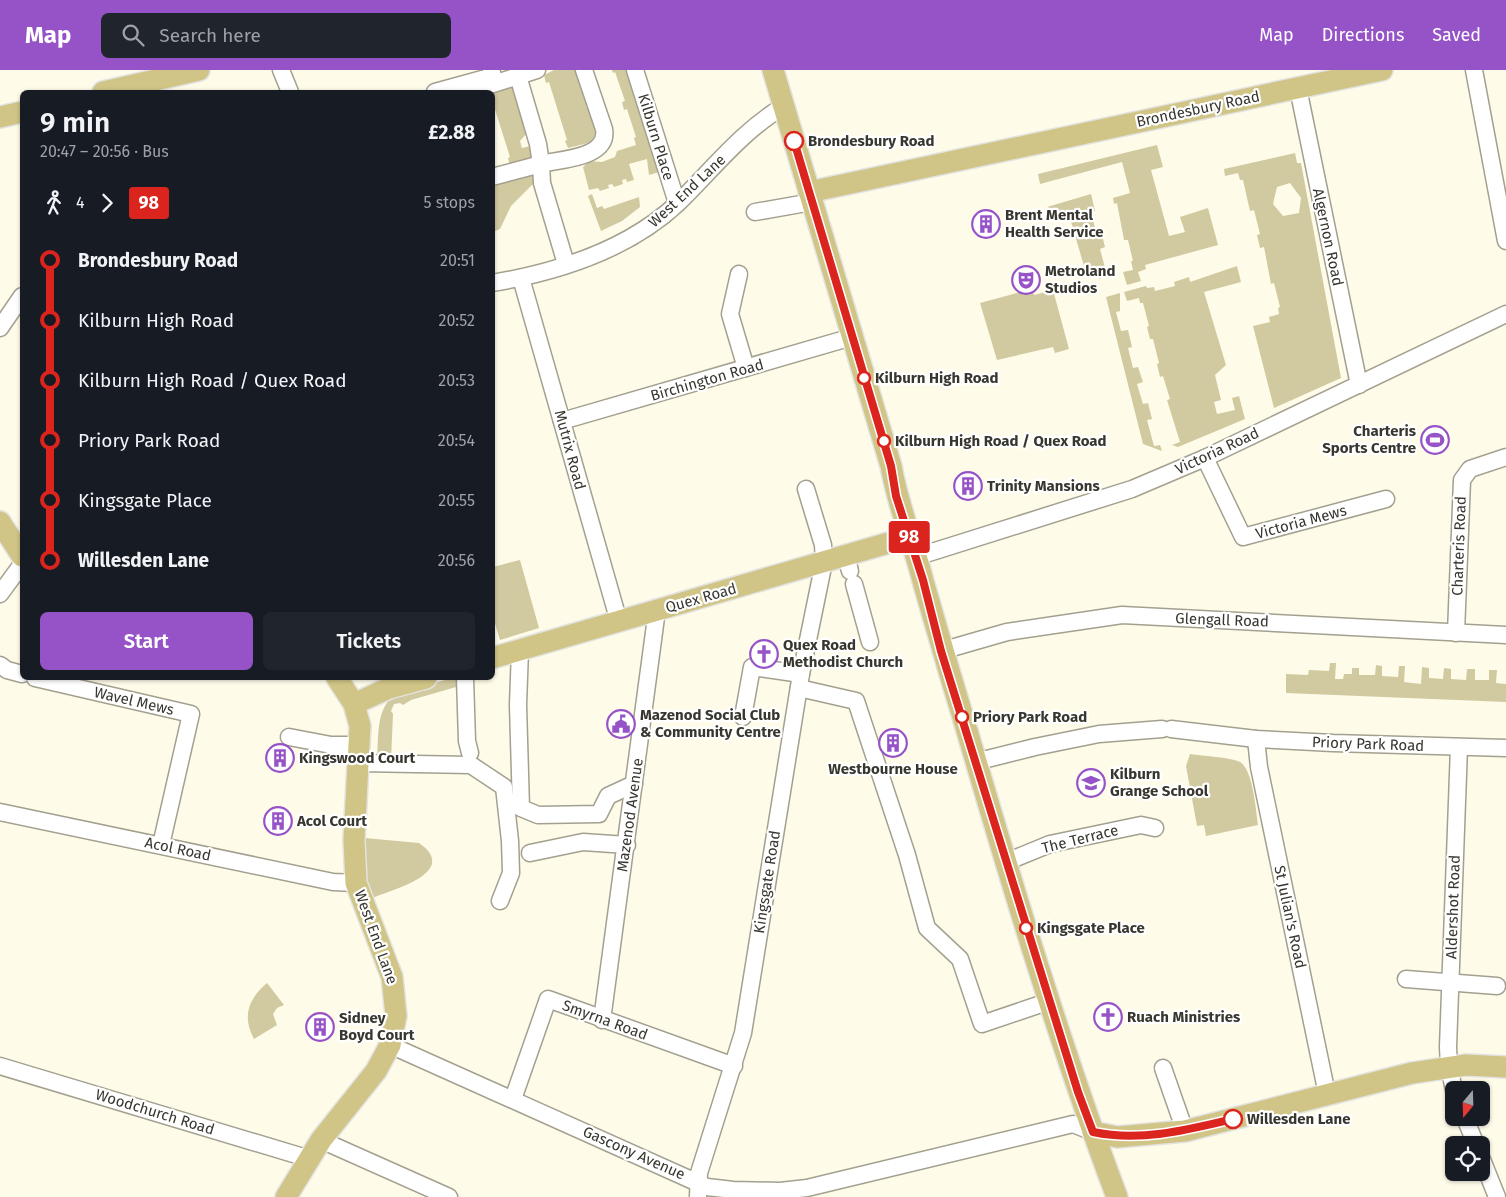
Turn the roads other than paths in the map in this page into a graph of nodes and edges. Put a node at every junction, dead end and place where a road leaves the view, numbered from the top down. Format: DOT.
graph roads {
  1 [pos="198,70"];
  2 [pos="281,70"];
  3 [pos="537,70"];
  4 [pos="584,70"];
  5 [pos="635,70"];
  6 [pos="773,70"];
  7 [pos="1382,70"];
  8 [pos="1474,70"];
  9 [pos="492,73"];
  10 [pos="518,76"];
  11 [pos="159,86"];
  12 [pos="1298,88"];
  13 [pos="122,90"];
  14 [pos="289,90"];
  15 [pos="441,90"];
  16 [pos="474,90"];
  17 [pos="784,106"];
  18 [pos="20,112"];
  19 [pos="0,117"];
  20 [pos="541,164"];
  21 [pos="495,176"];
  22 [pos="811,197"];
  23 [pos="677,204"];
  24 [pos="755,212"];
  25 [pos="1506,241"];
  26 [pos="566,264"];
  27 [pos="739,274"];
  28 [pos="521,278"];
  29 [pos="495,282"];
  30 [pos="20,299"];
  31 [pos="1506,314"];
  32 [pos="0,328"];
  33 [pos="852,337"];
  34 [pos="746,368"];
  35 [pos="1359,385"];
  36 [pos="562,421"];
  37 [pos="1506,456"];
  38 [pos="1205,458"];
  39 [pos="806,489"];
  40 [pos="1386,499"];
  41 [pos="0,522"];
  42 [pos="909,537"];
  43 [pos="20,553"];
  44 [pos="916,557"];
  45 [pos="824,562"];
  46 [pos="20,567"];
  47 [pos="850,571"];
  48 [pos="0,594"];
  49 [pos="657,610"];
  50 [pos="619,622"];
  51 [pos="1456,633"];
  52 [pos="1506,635"];
  53 [pos="870,642"];
  54 [pos="520,650"];
  55 [pos="941,651"];
  56 [pos="495,657"];
  57 [pos="0,665"];
  58 [pos="20,673"];
  59 [pos="44,680"];
  60 [pos="339,680"];
  61 [pos="419,680"];
  62 [pos="465,680"];
  63 [pos="800,681"];
  64 [pos="354,704"];
  65 [pos="743,717"];
  66 [pos="289,737"];
  67 [pos="1256,738"];
  68 [pos="1459,748"];
  69 [pos="1506,748"];
  70 [pos="360,754"];
  71 [pos="470,754"];
  72 [pos="975,762"];
  73 [pos="634,784"];
  74 [pos="0,812"];
  75 [pos="1155,828"];
  76 [pos="161,845"];
  77 [pos="626,845"];
  78 [pos="530,853"];
  79 [pos="1006,862"];
  80 [pos="356,883"];
  81 [pos="500,901"];
  82 [pos="1406,979"];
  83 [pos="1451,983"];
  84 [pos="1497,986"];
  85 [pos="1050,1001"];
  86 [pos="602,1020"];
  87 [pos="390,1045"];
  88 [pos="0,1066"];
  89 [pos="734,1066"];
  90 [pos="1449,1067"];
  91 [pos="1163,1068"];
  92 [pos="1506,1068"];
  93 [pos="1452,1081"];
  94 [pos="1327,1094"];
  95 [pos="513,1098"];
  96 [pos="1185,1131"];
  97 [pos="1093,1132"];
  98 [pos="321,1140"];
  99 [pos="310,1159"];
  100 [pos="1490,1180"];
  101 [pos="697,1189"];
  102 [pos="286,1197"];
  103 [pos="449,1197"];
  104 [pos="1117,1197"];
  105 [pos="1497,1197"];
  1 -- 11 [label="main road"];
  2 -- 14 [label="street"];
  3 -- 10 [label="street"];
  4 -- 20 [label="street"];
  5 -- 23 [label="street, Kilburn Place"];
  6 -- 17 [label="main road"];
  7 -- 12 [label="main road, Brondesbury Road"];
  8 -- 25 [label="street"];
  9 -- 15 [label="street"];
  10 -- 16 [label="street"];
  10 -- 20 [label="street"];
  11 -- 13 [label="main road"];
  12 -- 22 [label="main road, Brondesbury Road"];
  12 -- 35 [label="street, Algernon Road"];
  17 -- 22 [label="main road"];
  17 -- 23 [label="street, West End Lane"];
  18 -- 19 [label="main road"];
  20 -- 21 [label="street"];
  20 -- 26 [label="street"];
  22 -- 24 [label="street"];
  22 -- 33 [label="main road"];
  23 -- 26 [label="street, West End Lane"];
  26 -- 28 [label="street, West End Lane"];
  27 -- 34 [label="street"];
  28 -- 29 [label="street, West End Lane"];
  28 -- 36 [label="street, Mutrix Road"];
  30 -- 32 [label="street"];
  31 -- 35 [label="street, Victoria Road"];
  33 -- 34 [label="street, Birchington Road"];
  33 -- 42 [label="main road"];
  34 -- 36 [label="street, Birchington Road"];
  35 -- 38 [label="street, Victoria Road"];
  36 -- 50 [label="street, Mutrix Road"];
  37 -- 51 [label="street, Charteris Road"];
  38 -- 40 [label="street, Victoria Mews"];
  38 -- 44 [label="street, Victoria Road"];
  39 -- 45 [label="street, Kingsgate Road"];
  41 -- 43 [label="main road"];
  42 -- 44 [label="main road"];
  42 -- 47 [label="main road, Quex Road"];
  44 -- 55 [label="main road"];
  45 -- 47 [label="main road, Quex Road"];
  45 -- 49 [label="main road, Quex Road"];
  45 -- 63 [label="street, Kingsgate Road"];
  46 -- 48 [label="street"];
  47 -- 53 [label="street"];
  49 -- 50 [label="main road, Quex Road"];
  49 -- 73 [label="street, Mazenod Avenue"];
  50 -- 54 [label="main road, Quex Road"];
  51 -- 52 [label="street, Glengall Road"];
  51 -- 55 [label="street, Glengall Road"];
  54 -- 56 [label="main road, Quex Road"];
  54 -- 73 [label="street"];
  55 -- 72 [label="main road"];
  57 -- 58 [label="street"];
  59 -- 76 [label="street, Wavel Mews"];
  60 -- 64 [label="main road, West End Lane"];
  61 -- 64 [label="main road"];
  62 -- 71 [label="street"];
  63 -- 65 [label="street"];
  63 -- 85 [label="street"];
  63 -- 89 [label="street, Kingsgate Road"];
  64 -- 70 [label="main road, West End Lane"];
  66 -- 70 [label="street"];
  67 -- 68 [label="street, Priory Park Road"];
  67 -- 72 [label="street, Priory Park Road"];
  67 -- 94 [label="street, St Julian's Road"];
  68 -- 69 [label="street, Priory Park Road"];
  68 -- 83 [label="street, Aldershot Road"];
  70 -- 80 [label="main road, West End Lane"];
  70 -- 81 [label="street"];
  72 -- 79 [label="main road"];
  73 -- 77 [label="street, Mazenod Avenue"];
  74 -- 76 [label="street, Acol Road"];
  75 -- 79 [label="street, The Terrace"];
  76 -- 80 [label="street, Acol Road"];
  77 -- 78 [label="street"];
  77 -- 86 [label="street, Mazenod Avenue"];
  79 -- 85 [label="main road"];
  80 -- 87 [label="main road, West End Lane"];
  82 -- 83 [label="street"];
  83 -- 84 [label="street"];
  83 -- 90 [label="street, Aldershot Road"];
  85 -- 97 [label="main road"];
  86 -- 89 [label="street, Smyrna Road"];
  86 -- 95 [label="street, Smyrna Road"];
  87 -- 95 [label="street, Gascony Avenue"];
  87 -- 98 [label="main road, West End Lane"];
  88 -- 99 [label="street, Woodchurch Road"];
  89 -- 101 [label="street, Kingsgate Road"];
  90 -- 92 [label="main road"];
  90 -- 93 [label="street, Aldershot Road"];
  90 -- 94 [label="main road"];
  91 -- 96 [label="street"];
  94 -- 96 [label="main road"];
  95 -- 101 [label="street, Gascony Avenue"];
  96 -- 97 [label="main road"];
  97 -- 101 [label="street, Gascony Avenue"];
  97 -- 104 [label="main road"];
  98 -- 99 [label="main road, West End Lane"];
  98 -- 103 [label="street"];
  99 -- 102 [label="main road, West End Lane"];
  100 -- 105 [label="street"];
}
